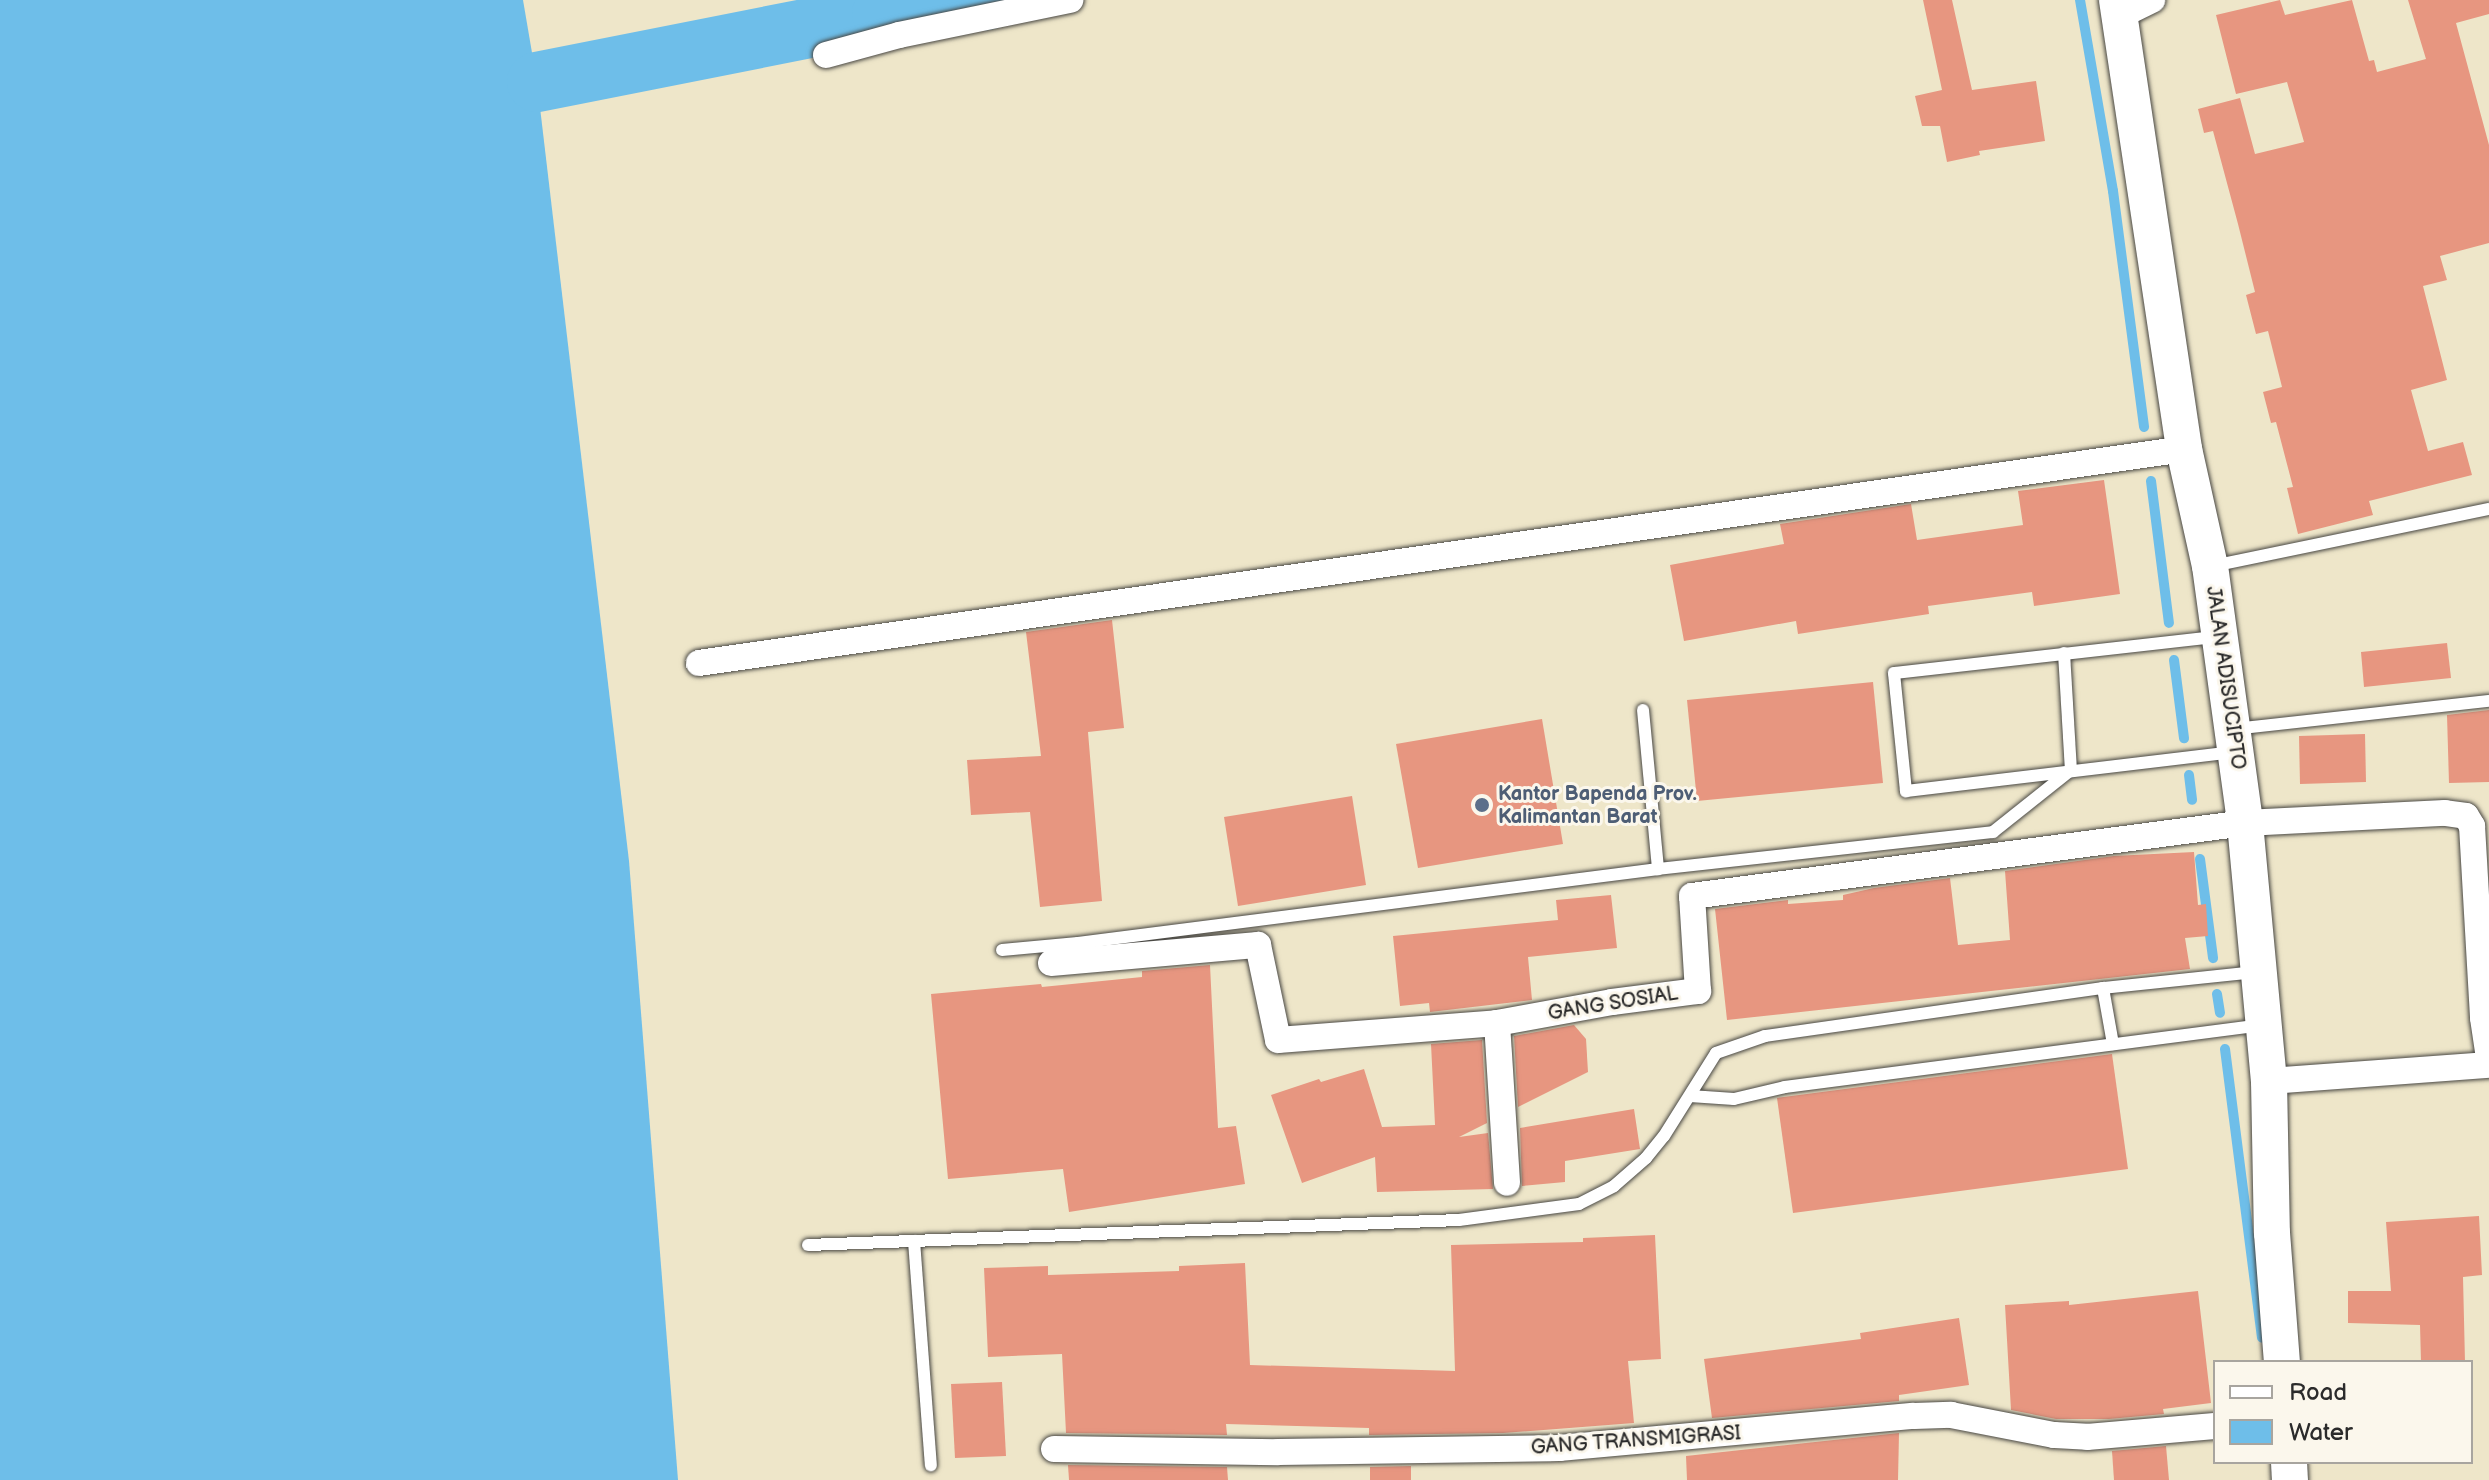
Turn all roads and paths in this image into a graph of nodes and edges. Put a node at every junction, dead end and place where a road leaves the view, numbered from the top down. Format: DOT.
graph roads {
  1 [pos="1070,0"];
  2 [pos="2152,0"];
  3 [pos="2118,8"];
  4 [pos="826,55"];
  5 [pos="2184,449"];
  6 [pos="2489,509"];
  7 [pos="2210,566"];
  8 [pos="2219,637"];
  9 [pos="2064,653"];
  10 [pos="699,663"];
  11 [pos="2489,701"];
  12 [pos="1643,710"];
  13 [pos="2233,740"];
  14 [pos="2071,770"];
  15 [pos="2245,823"];
  16 [pos="1658,869"];
  17 [pos="1002,950"];
  18 [pos="1051,963"];
  19 [pos="2261,971"];
  20 [pos="2103,988"];
  21 [pos="1497,1023"];
  22 [pos="2265,1025"];
  23 [pos="2113,1044"];
  24 [pos="2489,1058"];
  25 [pos="2489,1065"];
  26 [pos="2269,1081"];
  27 [pos="1690,1096"];
  28 [pos="1507,1183"];
  29 [pos="914,1241"];
  30 [pos="808,1245"];
  31 [pos="2282,1360"];
  32 [pos="2213,1426"];
  33 [pos="1054,1449"];
  34 [pos="931,1465"];
  1 -- 4 [label="street"];
  2 -- 3 [label="street"];
  3 -- 5 [label="main road, JALAN ADISUCIPTO"];
  5 -- 7 [label="main road, JALAN ADISUCIPTO"];
  5 -- 10 [label="street"];
  6 -- 7 [label="lane"];
  7 -- 8 [label="main road, JALAN ADISUCIPTO"];
  8 -- 9 [label="lane"];
  8 -- 13 [label="main road, JALAN ADISUCIPTO"];
  9 -- 14 [label="lane"];
  9 -- 14 [label="lane"];
  11 -- 13 [label="lane"];
  12 -- 16 [label="lane"];
  13 -- 14 [label="lane"];
  13 -- 15 [label="main road, JALAN ADISUCIPTO"];
  14 -- 16 [label="lane"];
  15 -- 19 [label="main road, JALAN ADISUCIPTO"];
  15 -- 21 [label="street, GANG SOSIAL"];
  15 -- 24 [label="street"];
  16 -- 17 [label="lane"];
  18 -- 21 [label="street, GANG SOSIAL"];
  19 -- 20 [label="lane"];
  19 -- 22 [label="main road, JALAN ADISUCIPTO"];
  20 -- 23 [label="lane"];
  20 -- 27 [label="lane"];
  21 -- 28 [label="street"];
  22 -- 23 [label="lane"];
  22 -- 26 [label="main road, JALAN ADISUCIPTO"];
  23 -- 27 [label="lane"];
  25 -- 26 [label="street"];
  26 -- 31 [label="main road, JALAN ADISUCIPTO"];
  27 -- 29 [label="lane"];
  29 -- 30 [label="lane"];
  29 -- 34 [label="lane"];
  32 -- 33 [label="street, GANG TRANSMIGRASI"];
}
